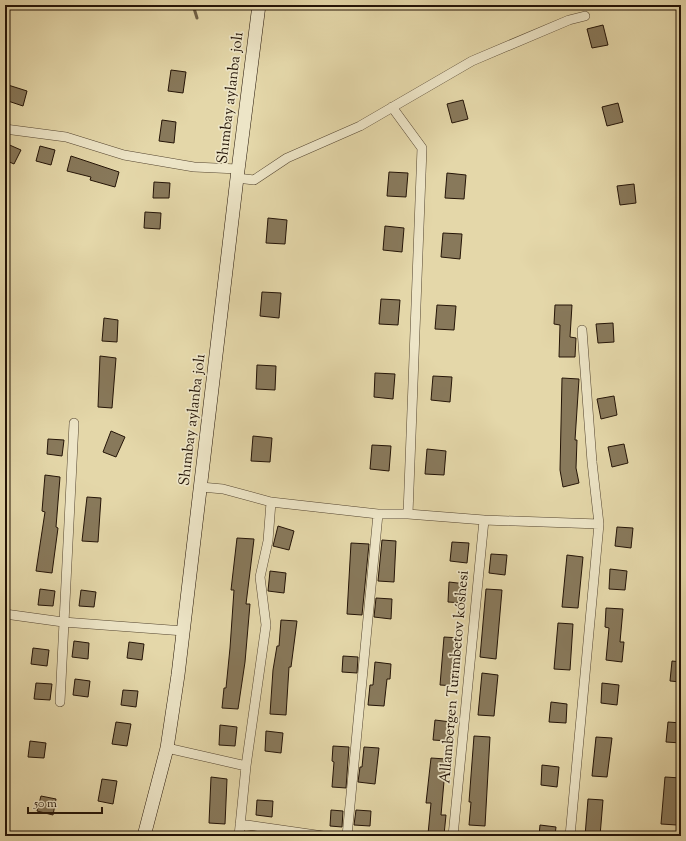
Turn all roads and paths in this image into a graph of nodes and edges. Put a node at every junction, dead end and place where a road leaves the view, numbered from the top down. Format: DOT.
graph roads {
  1 [pos="260,5"];
  2 [pos="585,16"];
  3 [pos="392,107"];
  4 [pos="5,129"];
  5 [pos="238,174"];
  6 [pos="582,330"];
  7 [pos="74,423"];
  8 [pos="201,487"];
  9 [pos="271,502"];
  10 [pos="378,514"];
  11 [pos="408,514"];
  12 [pos="484,520"];
  13 [pos="599,524"];
  14 [pos="5,614"];
  15 [pos="63,622"];
  16 [pos="184,631"];
  17 [pos="60,702"];
  18 [pos="167,748"];
  19 [pos="246,766"];
  20 [pos="240,824"];
  21 [pos="144,836"];
  22 [pos="239,836"];
  23 [pos="324,836"];
  24 [pos="348,836"];
  25 [pos="453,836"];
  26 [pos="570,836"];
  1 -- 5 [label="main road, Shımbay aylanba jolı"];
  2 -- 3 [label="street"];
  3 -- 5 [label="street"];
  3 -- 11 [label="street"];
  4 -- 5 [label="street"];
  5 -- 8 [label="main road, Shımbay aylanba jolı"];
  6 -- 13 [label="street"];
  7 -- 15 [label="street"];
  8 -- 9 [label="street"];
  8 -- 16 [label="main road, Shımbay aylanba jolı"];
  9 -- 10 [label="street"];
  9 -- 19 [label="street"];
  10 -- 11 [label="street"];
  10 -- 24 [label="street"];
  11 -- 12 [label="street"];
  12 -- 13 [label="street"];
  12 -- 25 [label="street, Allambergen Turımbetov kóshesi"];
  13 -- 26 [label="street"];
  14 -- 15 [label="street"];
  15 -- 16 [label="street"];
  15 -- 17 [label="street"];
  16 -- 18 [label="main road, Shımbay aylanba jolı"];
  18 -- 19 [label="street"];
  18 -- 21 [label="main road, Shımbay aylanba jolı"];
  19 -- 20 [label="street"];
  20 -- 22 [label="street"];
  20 -- 23 [label="street"];
}
